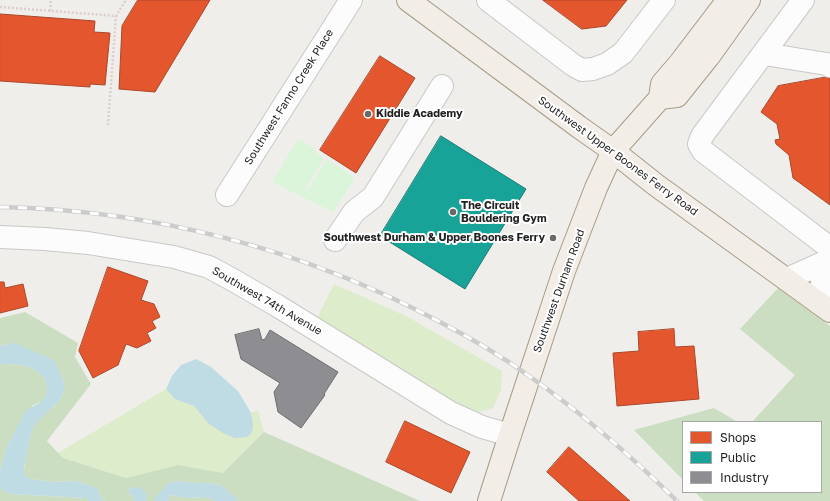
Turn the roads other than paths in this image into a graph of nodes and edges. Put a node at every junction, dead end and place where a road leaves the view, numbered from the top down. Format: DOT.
graph roads {
  1 [pos="351,0"];
  2 [pos="408,0"];
  3 [pos="488,0"];
  4 [pos="664,0"];
  5 [pos="728,0"];
  6 [pos="749,0"];
  7 [pos="804,0"];
  8 [pos="764,54"];
  9 [pos="830,66"];
  10 [pos="442,86"];
  11 [pos="660,98"];
  12 [pos="613,151"];
  13 [pos="227,195"];
  14 [pos="0,237"];
  15 [pos="335,240"];
  16 [pos="828,255"];
  17 [pos="787,280"];
  18 [pos="824,307"];
  19 [pos="510,435"];
  20 [pos="489,501"];
  1 -- 13 [label="street, Southwest Fanno Creek Place"];
  2 -- 12 [label="main road, Southwest Upper Boones Ferry Road"];
  3 -- 4 [label="street"];
  5 -- 11 [label="main road, Southwest Durham Road"];
  6 -- 11 [label="main road"];
  7 -- 8 [label="street"];
  8 -- 9 [label="street"];
  8 -- 16 [label="street"];
  10 -- 15 [label="street"];
  11 -- 12 [label="main road, Southwest Durham Road"];
  12 -- 17 [label="main road, Southwest Upper Boones Ferry Road"];
  12 -- 19 [label="main road, Southwest Durham Road"];
  14 -- 19 [label="street, Southwest 74th Avenue"];
  16 -- 17 [label="street"];
  16 -- 18 [label="street"];
  17 -- 18 [label="main road, Southwest Upper Boones Ferry Road"];
  19 -- 20 [label="main road, Southwest Durham Road"];
}
